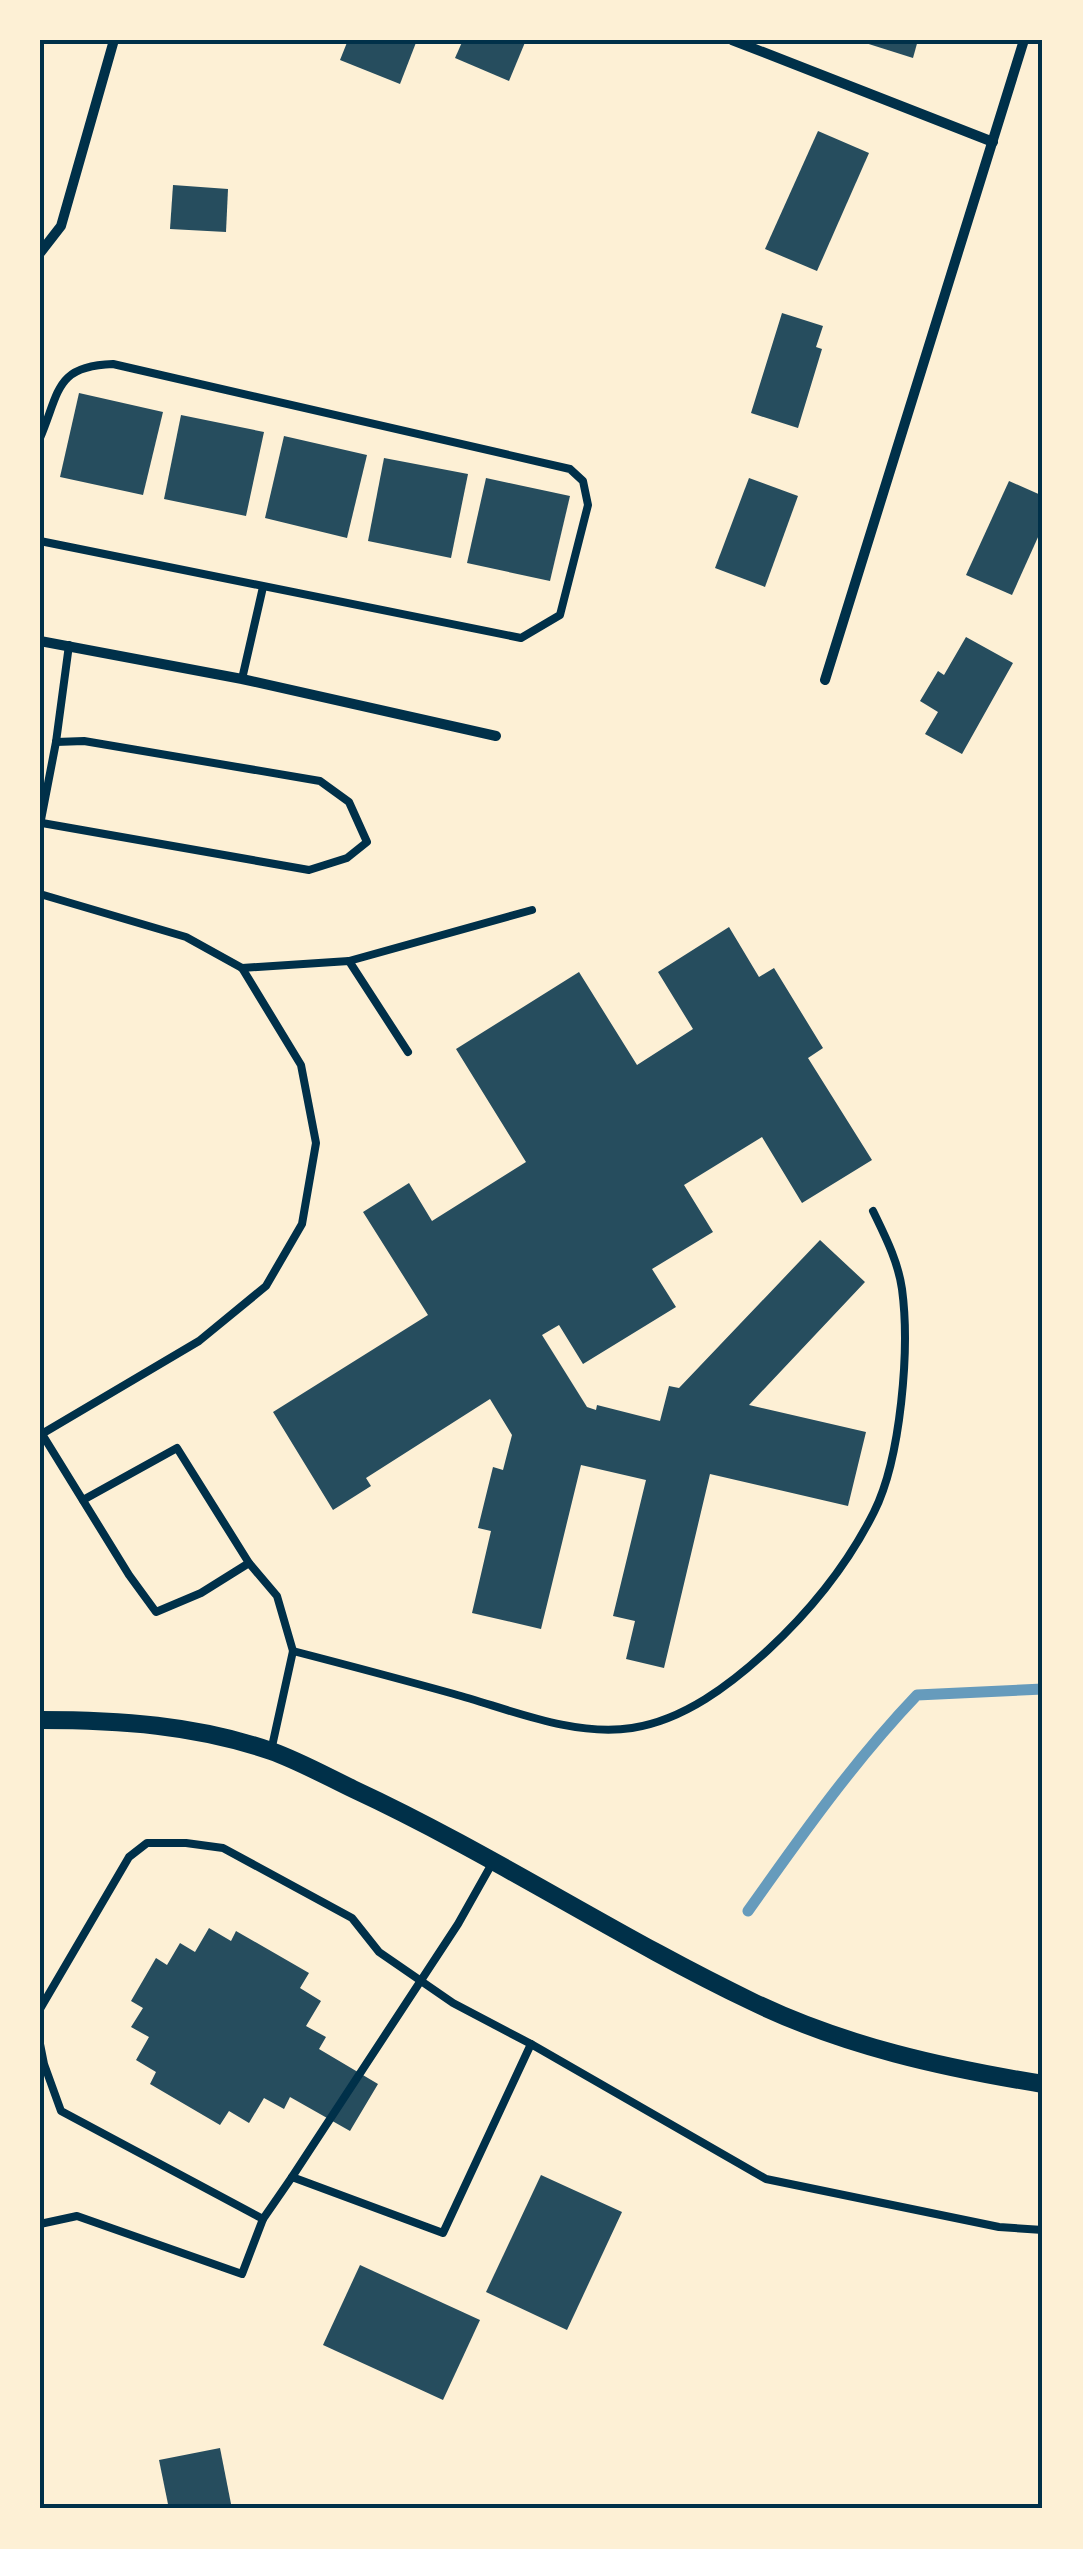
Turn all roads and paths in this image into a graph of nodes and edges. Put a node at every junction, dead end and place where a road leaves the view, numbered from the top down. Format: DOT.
graph roads {
  1 [pos="114,40"];
  2 [pos="732,40"];
  3 [pos="1024,40"];
  4 [pos="992,142"];
  5 [pos="40,253"];
  6 [pos="40,438"];
  7 [pos="40,541"];
  8 [pos="263,587"];
  9 [pos="40,640"];
  10 [pos="70,645"];
  11 [pos="242,679"];
  12 [pos="825,680"];
  13 [pos="496,736"];
  14 [pos="56,742"];
  15 [pos="41,824"];
  16 [pos="40,894"];
  17 [pos="532,910"];
  18 [pos="349,961"];
  19 [pos="242,968"];
  20 [pos="408,1052"];
  21 [pos="872,1212"];
  22 [pos="41,1434"];
  23 [pos="83,1500"];
  24 [pos="249,1563"];
  25 [pos="293,1651"];
  26 [pos="40,1720"];
  27 [pos="272,1751"];
  28 [pos="494,1860"];
  29 [pos="420,1981"];
  30 [pos="40,2009"];
  31 [pos="40,2044"];
  32 [pos="531,2044"];
  33 [pos="1043,2084"];
  34 [pos="292,2177"];
  35 [pos="263,2220"];
  36 [pos="40,2224"];
  37 [pos="1043,2230"];
  1 -- 5 [label="street"];
  2 -- 4 [label="street"];
  3 -- 4 [label="street"];
  4 -- 12 [label="street"];
  6 -- 8 [label="lane"];
  7 -- 8 [label="lane"];
  8 -- 11 [label="lane"];
  9 -- 10 [label="street"];
  10 -- 11 [label="street"];
  10 -- 14 [label="lane"];
  11 -- 13 [label="street"];
  14 -- 15 [label="lane"];
  14 -- 15 [label="lane"];
  16 -- 19 [label="lane"];
  17 -- 18 [label="lane"];
  18 -- 19 [label="lane"];
  18 -- 20 [label="lane"];
  19 -- 22 [label="lane"];
  21 -- 25 [label="lane"];
  22 -- 23 [label="lane"];
  23 -- 24 [label="lane"];
  23 -- 24 [label="lane"];
  24 -- 25 [label="lane"];
  25 -- 27 [label="lane"];
  26 -- 27 [label="street"];
  27 -- 28 [label="street"];
  28 -- 29 [label="lane"];
  28 -- 33 [label="street"];
  29 -- 30 [label="lane"];
  29 -- 32 [label="lane"];
  29 -- 34 [label="lane"];
  31 -- 35 [label="lane"];
  32 -- 34 [label="lane"];
  32 -- 37 [label="lane"];
  34 -- 35 [label="lane"];
  35 -- 36 [label="lane"];
}
